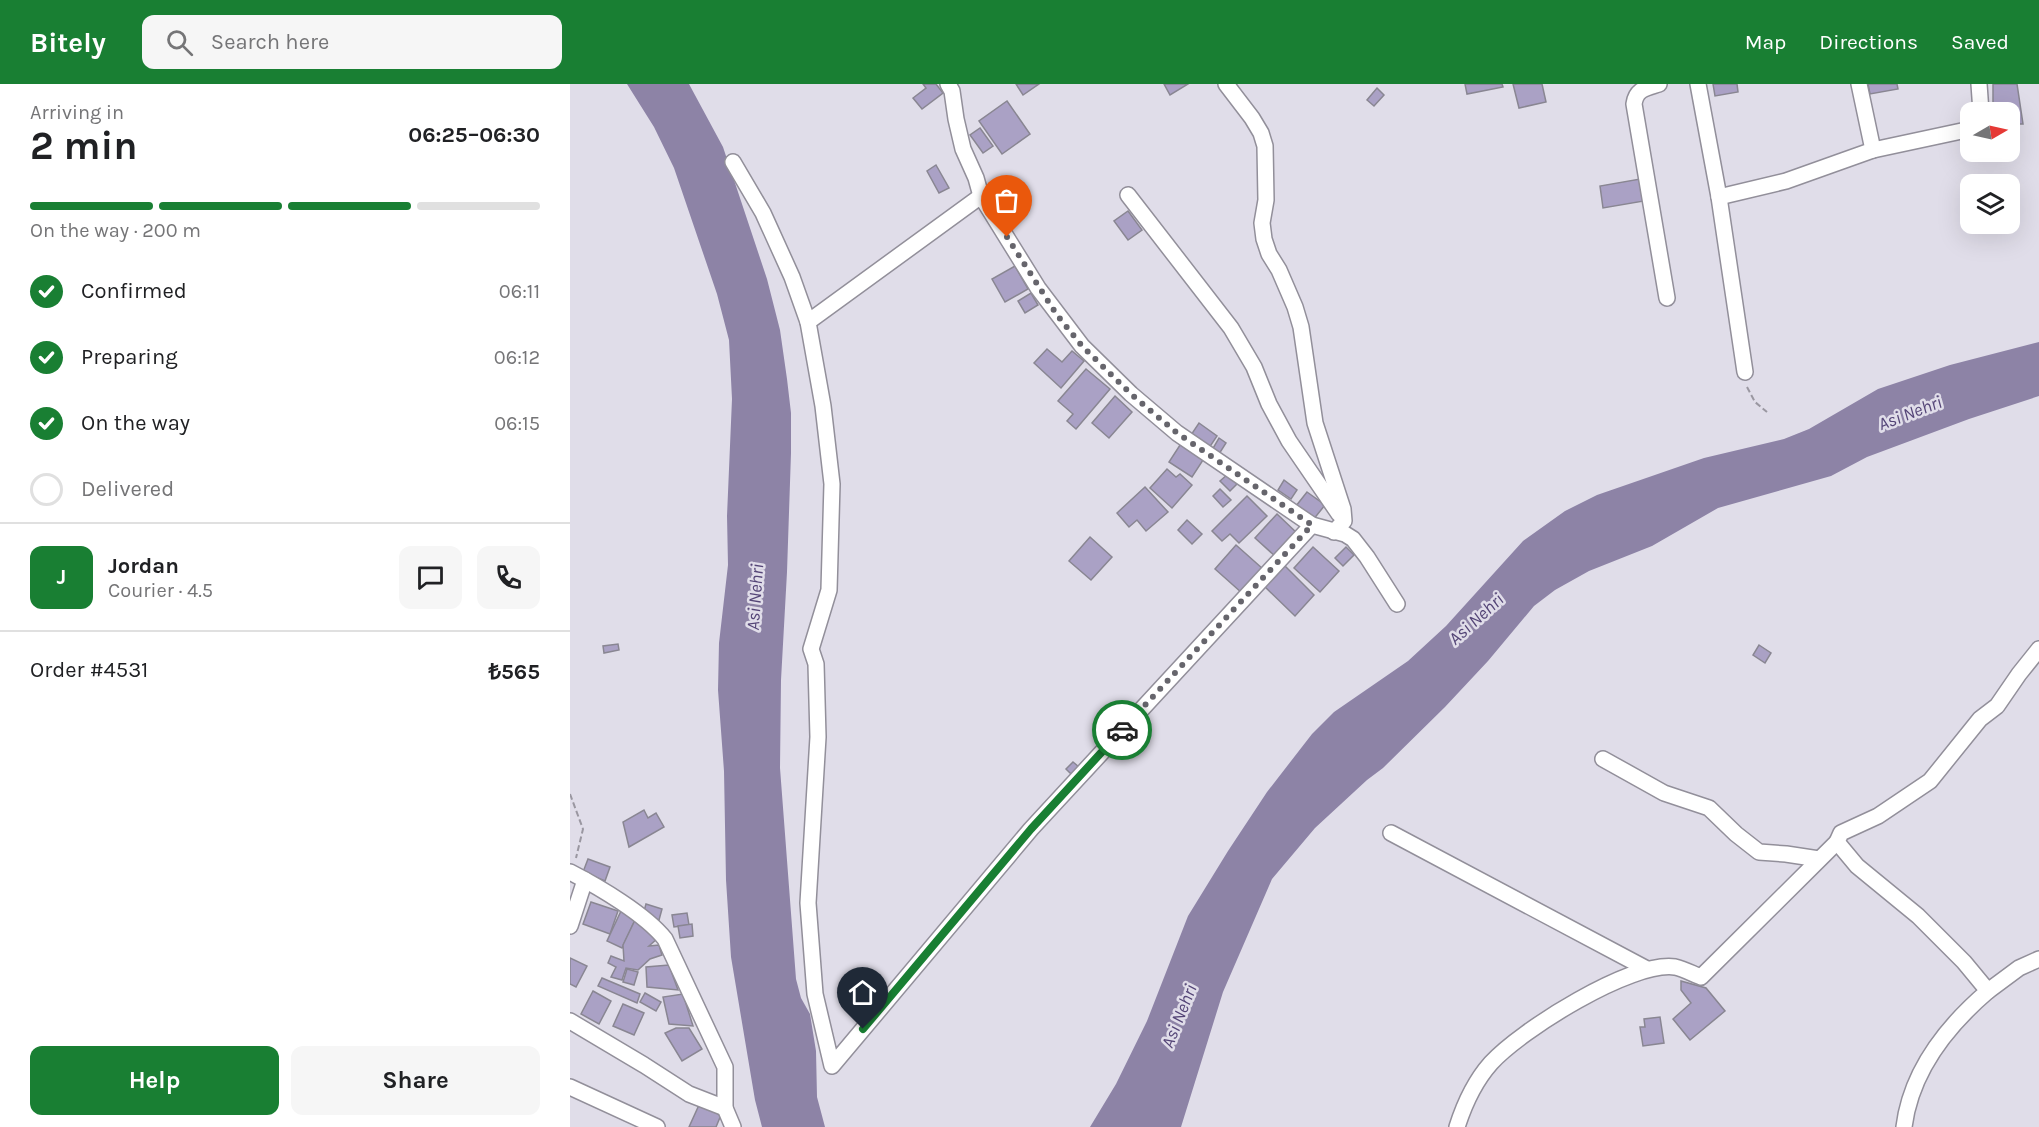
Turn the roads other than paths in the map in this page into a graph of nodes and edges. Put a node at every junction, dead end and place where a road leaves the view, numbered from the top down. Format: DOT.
graph roads {
  1 [pos="948,84"];
  2 [pos="1226,84"];
  3 [pos="1659,84"];
  4 [pos="1698,84"];
  5 [pos="1859,84"];
  6 [pos="1979,84"];
  7 [pos="1980,102"];
  8 [pos="1960,131"];
  9 [pos="1873,150"];
  10 [pos="733,162"];
  11 [pos="1128,195"];
  12 [pos="981,196"];
  13 [pos="1719,196"];
  14 [pos="1667,297"];
  15 [pos="808,322"];
  16 [pos="1745,372"];
  17 [pos="1312,525"];
  18 [pos="1339,526"];
  19 [pos="1397,604"];
  20 [pos="2039,649"];
  21 [pos="1603,759"];
  22 [pos="1391,833"];
  23 [pos="1837,842"];
  24 [pos="1819,860"];
  25 [pos="576,875"];
  26 [pos="570,926"];
  27 [pos="2039,959"];
  28 [pos="1647,969"];
  29 [pos="1988,991"];
  30 [pos="570,1021"];
  31 [pos="570,1087"];
  32 [pos="725,1108"];
  33 [pos="657,1127"];
  34 [pos="733,1127"];
  35 [pos="1457,1127"];
  36 [pos="1904,1127"];
  1 -- 12 [label="street"];
  2 -- 18 [label="street"];
  3 -- 14 [label="street"];
  4 -- 13 [label="street"];
  5 -- 9 [label="street"];
  6 -- 7 [label="street"];
  8 -- 9 [label="street"];
  9 -- 13 [label="street"];
  10 -- 15 [label="street"];
  11 -- 18 [label="street"];
  12 -- 15 [label="street"];
  12 -- 17 [label="street"];
  13 -- 16 [label="street"];
  15 -- 17 [label="street"];
  17 -- 18 [label="street"];
  18 -- 19 [label="street"];
  20 -- 23 [label="street"];
  21 -- 24 [label="street"];
  22 -- 28 [label="street"];
  23 -- 24 [label="street"];
  23 -- 29 [label="street"];
  24 -- 28 [label="street"];
  25 -- 26 [label="street"];
  25 -- 32 [label="street"];
  27 -- 29 [label="street"];
  28 -- 35 [label="street"];
  29 -- 36 [label="street"];
  30 -- 32 [label="street"];
  31 -- 33 [label="street"];
  32 -- 34 [label="street"];
}
